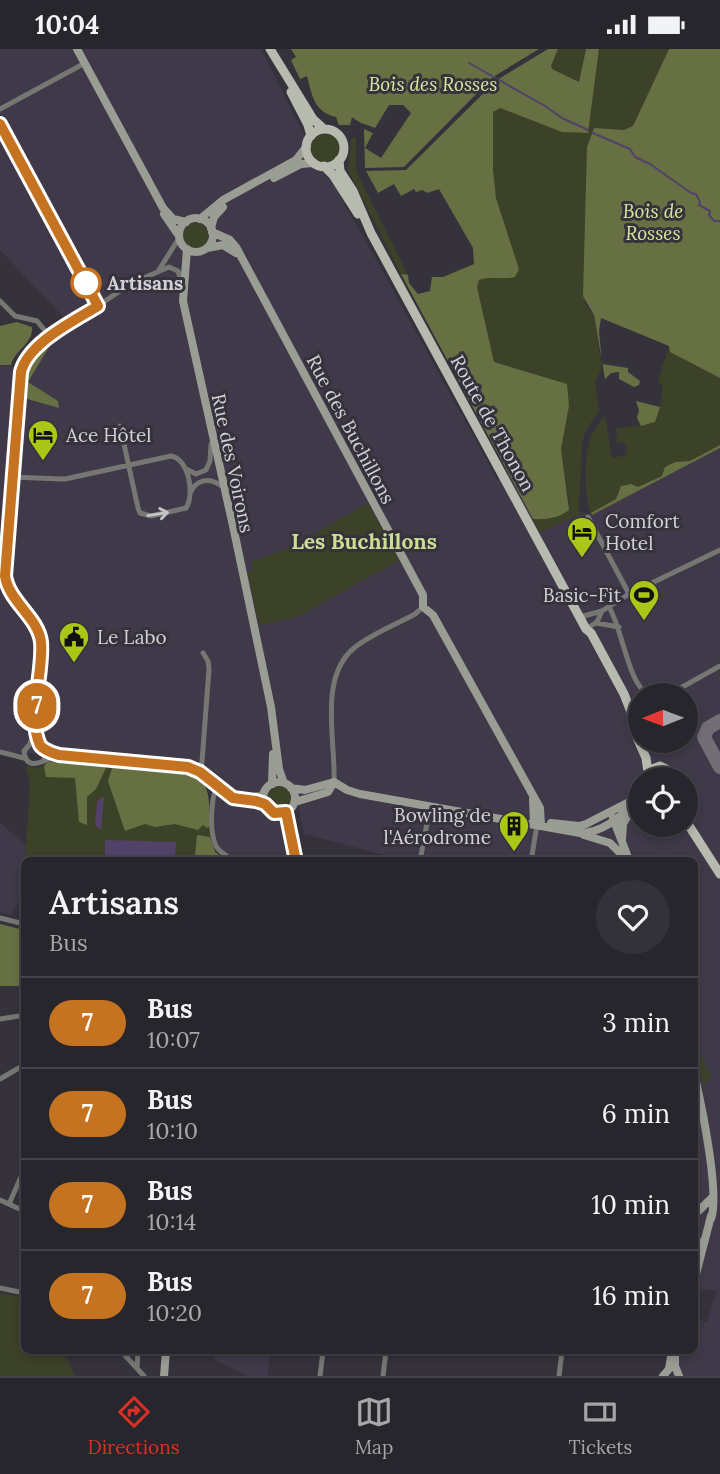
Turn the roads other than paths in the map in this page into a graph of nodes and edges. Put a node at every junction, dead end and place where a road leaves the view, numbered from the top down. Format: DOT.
graph roads {
  1 [pos="77,49"];
  2 [pos="270,49"];
  3 [pos="85,63"];
  4 [pos="285,78"];
  5 [pos="0,109"];
  6 [pos="0,124"];
  7 [pos="324,129"];
  8 [pos="309,141"];
  9 [pos="339,160"];
  10 [pos="314,163"];
  11 [pos="324,166"];
  12 [pos="163,208"];
  13 [pos="200,219"];
  14 [pos="186,222"];
  15 [pos="211,230"];
  16 [pos="371,233"];
  17 [pos="179,237"];
  18 [pos="186,249"];
  19 [pos="204,249"];
  20 [pos="167,259"];
  21 [pos="241,259"];
  22 [pos="156,271"];
  23 [pos="183,290"];
  24 [pos="0,301"];
  25 [pos="98,306"];
  26 [pos="186,314"];
  27 [pos="50,337"];
  28 [pos="199,376"];
  29 [pos="120,426"];
  30 [pos="211,444"];
  31 [pos="128,465"];
  32 [pos="185,468"];
  33 [pos="12,477"];
  34 [pos="220,485"];
  35 [pos="190,493"];
  36 [pos="588,517"];
  37 [pos="720,550"];
  38 [pos="238,557"];
  39 [pos="3,580"];
  40 [pos="629,594"];
  41 [pos="423,607"];
  42 [pos="609,607"];
  43 [pos="602,611"];
  44 [pos="580,617"];
  45 [pos="596,623"];
  46 [pos="619,627"];
  47 [pos="586,629"];
  48 [pos="203,653"];
  49 [pos="720,666"];
  50 [pos="636,683"];
  51 [pos="690,683"];
  52 [pos="628,706"];
  53 [pos="36,723"];
  54 [pos="274,730"];
  55 [pos="28,745"];
  56 [pos="42,747"];
  57 [pos="0,752"];
  58 [pos="9,752"];
  59 [pos="649,753"];
  60 [pos="59,755"];
  61 [pos="24,758"];
  62 [pos="44,760"];
  63 [pos="661,766"];
  64 [pos="646,767"];
  65 [pos="653,767"];
  66 [pos="200,772"];
  67 [pos="334,782"];
  68 [pos="272,784"];
  69 [pos="288,786"];
  70 [pos="220,787"];
  71 [pos="265,793"];
  72 [pos="533,796"];
  73 [pos="295,802"];
  74 [pos="265,804"];
  75 [pos="628,804"];
  76 [pos="430,807"];
  77 [pos="540,808"];
  78 [pos="628,808"];
  79 [pos="286,812"];
  80 [pos="628,816"];
  81 [pos="611,817"];
  82 [pos="598,820"];
  83 [pos="564,824"];
  84 [pos="537,825"];
  85 [pos="598,830"];
  86 [pos="574,833"];
  87 [pos="696,837"];
  88 [pos="602,840"];
  89 [pos="622,844"];
  90 [pos="227,857"];
  91 [pos="295,857"];
  92 [pos="421,857"];
  93 [pos="532,857"];
  94 [pos="625,857"];
  95 [pos="627,857"];
  96 [pos="720,874"];
  97 [pos="0,918"];
  98 [pos="21,924"];
  99 [pos="21,1017"];
  100 [pos="0,1019"];
  101 [pos="21,1067"];
  102 [pos="0,1079"];
  103 [pos="698,1090"];
  104 [pos="712,1152"];
  105 [pos="21,1177"];
  106 [pos="713,1197"];
  107 [pos="0,1200"];
  108 [pos="9,1204"];
  109 [pos="21,1209"];
  110 [pos="698,1211"];
  111 [pos="698,1214"];
  112 [pos="711,1219"];
  113 [pos="708,1231"];
  114 [pos="698,1233"];
  115 [pos="698,1242"];
  116 [pos="702,1253"];
  117 [pos="698,1267"];
  118 [pos="0,1288"];
  119 [pos="21,1292"];
  120 [pos="124,1354"];
  121 [pos="138,1354"];
  122 [pos="166,1354"];
  123 [pos="323,1354"];
  124 [pos="386,1354"];
  125 [pos="562,1354"];
  126 [pos="674,1354"];
  127 [pos="137,1368"];
  128 [pos="672,1373"];
  129 [pos="144,1376"];
  130 [pos="164,1376"];
  131 [pos="320,1376"];
  132 [pos="383,1376"];
  133 [pos="559,1376"];
  1 -- 3 [label="street"];
  2 -- 4 [label="main road"];
  3 -- 5 [label="street"];
  3 -- 12 [label="street"];
  4 -- 7 [label="main road"];
  4 -- 8 [label="main road"];
  6 -- 25 [label="street"];
  7 -- 8 [label="main road"];
  7 -- 9 [label="main road"];
  8 -- 10 [label="main road"];
  8 -- 13 [label="street"];
  9 -- 11 [label="main road"];
  9 -- 16 [label="main road, Route de Thonon"];
  10 -- 11 [label="main road"];
  10 -- 15 [label="street"];
  11 -- 16 [label="main road, Route de Thonon"];
  12 -- 14 [label="street"];
  12 -- 17 [label="street"];
  13 -- 14 [label="street"];
  13 -- 15 [label="street"];
  14 -- 17 [label="street"];
  15 -- 19 [label="street"];
  15 -- 21 [label="street, Rue des Buchillons"];
  16 -- 44 [label="main road, Route de Thonon"];
  17 -- 18 [label="street"];
  17 -- 20 [label="street"];
  18 -- 19 [label="street"];
  18 -- 20 [label="street"];
  18 -- 23 [label="street, Rue des Voirons"];
  19 -- 21 [label="street"];
  19 -- 26 [label="street, Rue des Voirons"];
  20 -- 22 [label="street"];
  21 -- 41 [label="street, Rue des Buchillons"];
  22 -- 23 [label="street"];
  22 -- 25 [label="street"];
  23 -- 26 [label="street, Rue des Voirons"];
  24 -- 27 [label="street"];
  25 -- 27 [label="street"];
  26 -- 28 [label="street, Rue des Voirons"];
  27 -- 33 [label="street"];
  28 -- 30 [label="street, Rue des Voirons"];
  28 -- 38 [label="street, Rue des Voirons"];
  29 -- 31 [label="street"];
  30 -- 32 [label="street"];
  30 -- 34 [label="street, Rue des Voirons"];
  31 -- 32 [label="street"];
  31 -- 33 [label="street"];
  31 -- 35 [label="street, one-way"];
  32 -- 35 [label="street"];
  33 -- 39 [label="street"];
  34 -- 35 [label="street"];
  34 -- 38 [label="street, Rue des Voirons"];
  36 -- 40 [label="street"];
  37 -- 40 [label="street"];
  38 -- 54 [label="street, Rue des Voirons"];
  39 -- 53 [label="street"];
  40 -- 42 [label="street"];
  41 -- 67 [label="street"];
  41 -- 72 [label="street, Rue des Buchillons"];
  42 -- 43 [label="street"];
  42 -- 46 [label="street"];
  43 -- 44 [label="street"];
  43 -- 45 [label="street"];
  44 -- 47 [label="main road, Route de Thonon"];
  45 -- 46 [label="street"];
  45 -- 47 [label="street"];
  46 -- 50 [label="street"];
  47 -- 52 [label="main road, Route de Thonon"];
  47 -- 64 [label="main road, Route de Thonon"];
  48 -- 66 [label="street"];
  49 -- 51 [label="street"];
  53 -- 55 [label="street"];
  53 -- 56 [label="street"];
  54 -- 68 [label="street, Rue des Voirons"];
  54 -- 69 [label="street, Rue des Voirons"];
  55 -- 56 [label="street"];
  55 -- 58 [label="street"];
  55 -- 61 [label="street"];
  56 -- 60 [label="street"];
  56 -- 62 [label="street"];
  57 -- 58 [label="street"];
  58 -- 61 [label="street"];
  59 -- 63 [label="main road"];
  60 -- 62 [label="street"];
  60 -- 66 [label="street"];
  61 -- 62 [label="street"];
  63 -- 65 [label="main road"];
  66 -- 70 [label="street"];
  67 -- 69 [label="street"];
  67 -- 73 [label="street"];
  67 -- 76 [label="street"];
  68 -- 69 [label="street"];
  68 -- 71 [label="street"];
  69 -- 73 [label="street"];
  70 -- 71 [label="street"];
  70 -- 74 [label="street"];
  70 -- 90 [label="street"];
  71 -- 74 [label="street"];
  72 -- 77 [label="street, Rue des Buchillons"];
  72 -- 84 [label="street, Rue des Buchillons"];
  73 -- 79 [label="street"];
  74 -- 79 [label="street"];
  75 -- 81 [label="street"];
  76 -- 84 [label="street"];
  76 -- 92 [label="street"];
  77 -- 83 [label="street"];
  77 -- 84 [label="street, Rue des Buchillons"];
  78 -- 81 [label="street"];
  79 -- 91 [label="street"];
  80 -- 89 [label="street"];
  81 -- 82 [label="street"];
  81 -- 85 [label="street"];
  81 -- 89 [label="street"];
  82 -- 83 [label="street"];
  82 -- 85 [label="street"];
  83 -- 84 [label="street"];
  84 -- 86 [label="street"];
  84 -- 93 [label="street"];
  85 -- 86 [label="street"];
  85 -- 88 [label="street"];
  86 -- 88 [label="street"];
  87 -- 96 [label="main road"];
  88 -- 94 [label="street"];
  89 -- 95 [label="street"];
  97 -- 98 [label="street"];
  99 -- 100 [label="street"];
  101 -- 102 [label="street"];
  103 -- 104 [label="street"];
  104 -- 106 [label="street"];
  104 -- 112 [label="street"];
  105 -- 108 [label="street"];
  106 -- 110 [label="street"];
  106 -- 112 [label="street"];
  107 -- 108 [label="street"];
  108 -- 109 [label="street"];
  111 -- 112 [label="street"];
  112 -- 113 [label="street"];
  113 -- 114 [label="street"];
  113 -- 116 [label="street"];
  115 -- 116 [label="street"];
  116 -- 117 [label="street"];
  118 -- 119 [label="street"];
  120 -- 127 [label="street"];
  121 -- 127 [label="street"];
  122 -- 130 [label="street"];
  123 -- 131 [label="street"];
  124 -- 132 [label="street"];
  125 -- 133 [label="street"];
  126 -- 128 [label="street"];
  127 -- 129 [label="street"];
}
